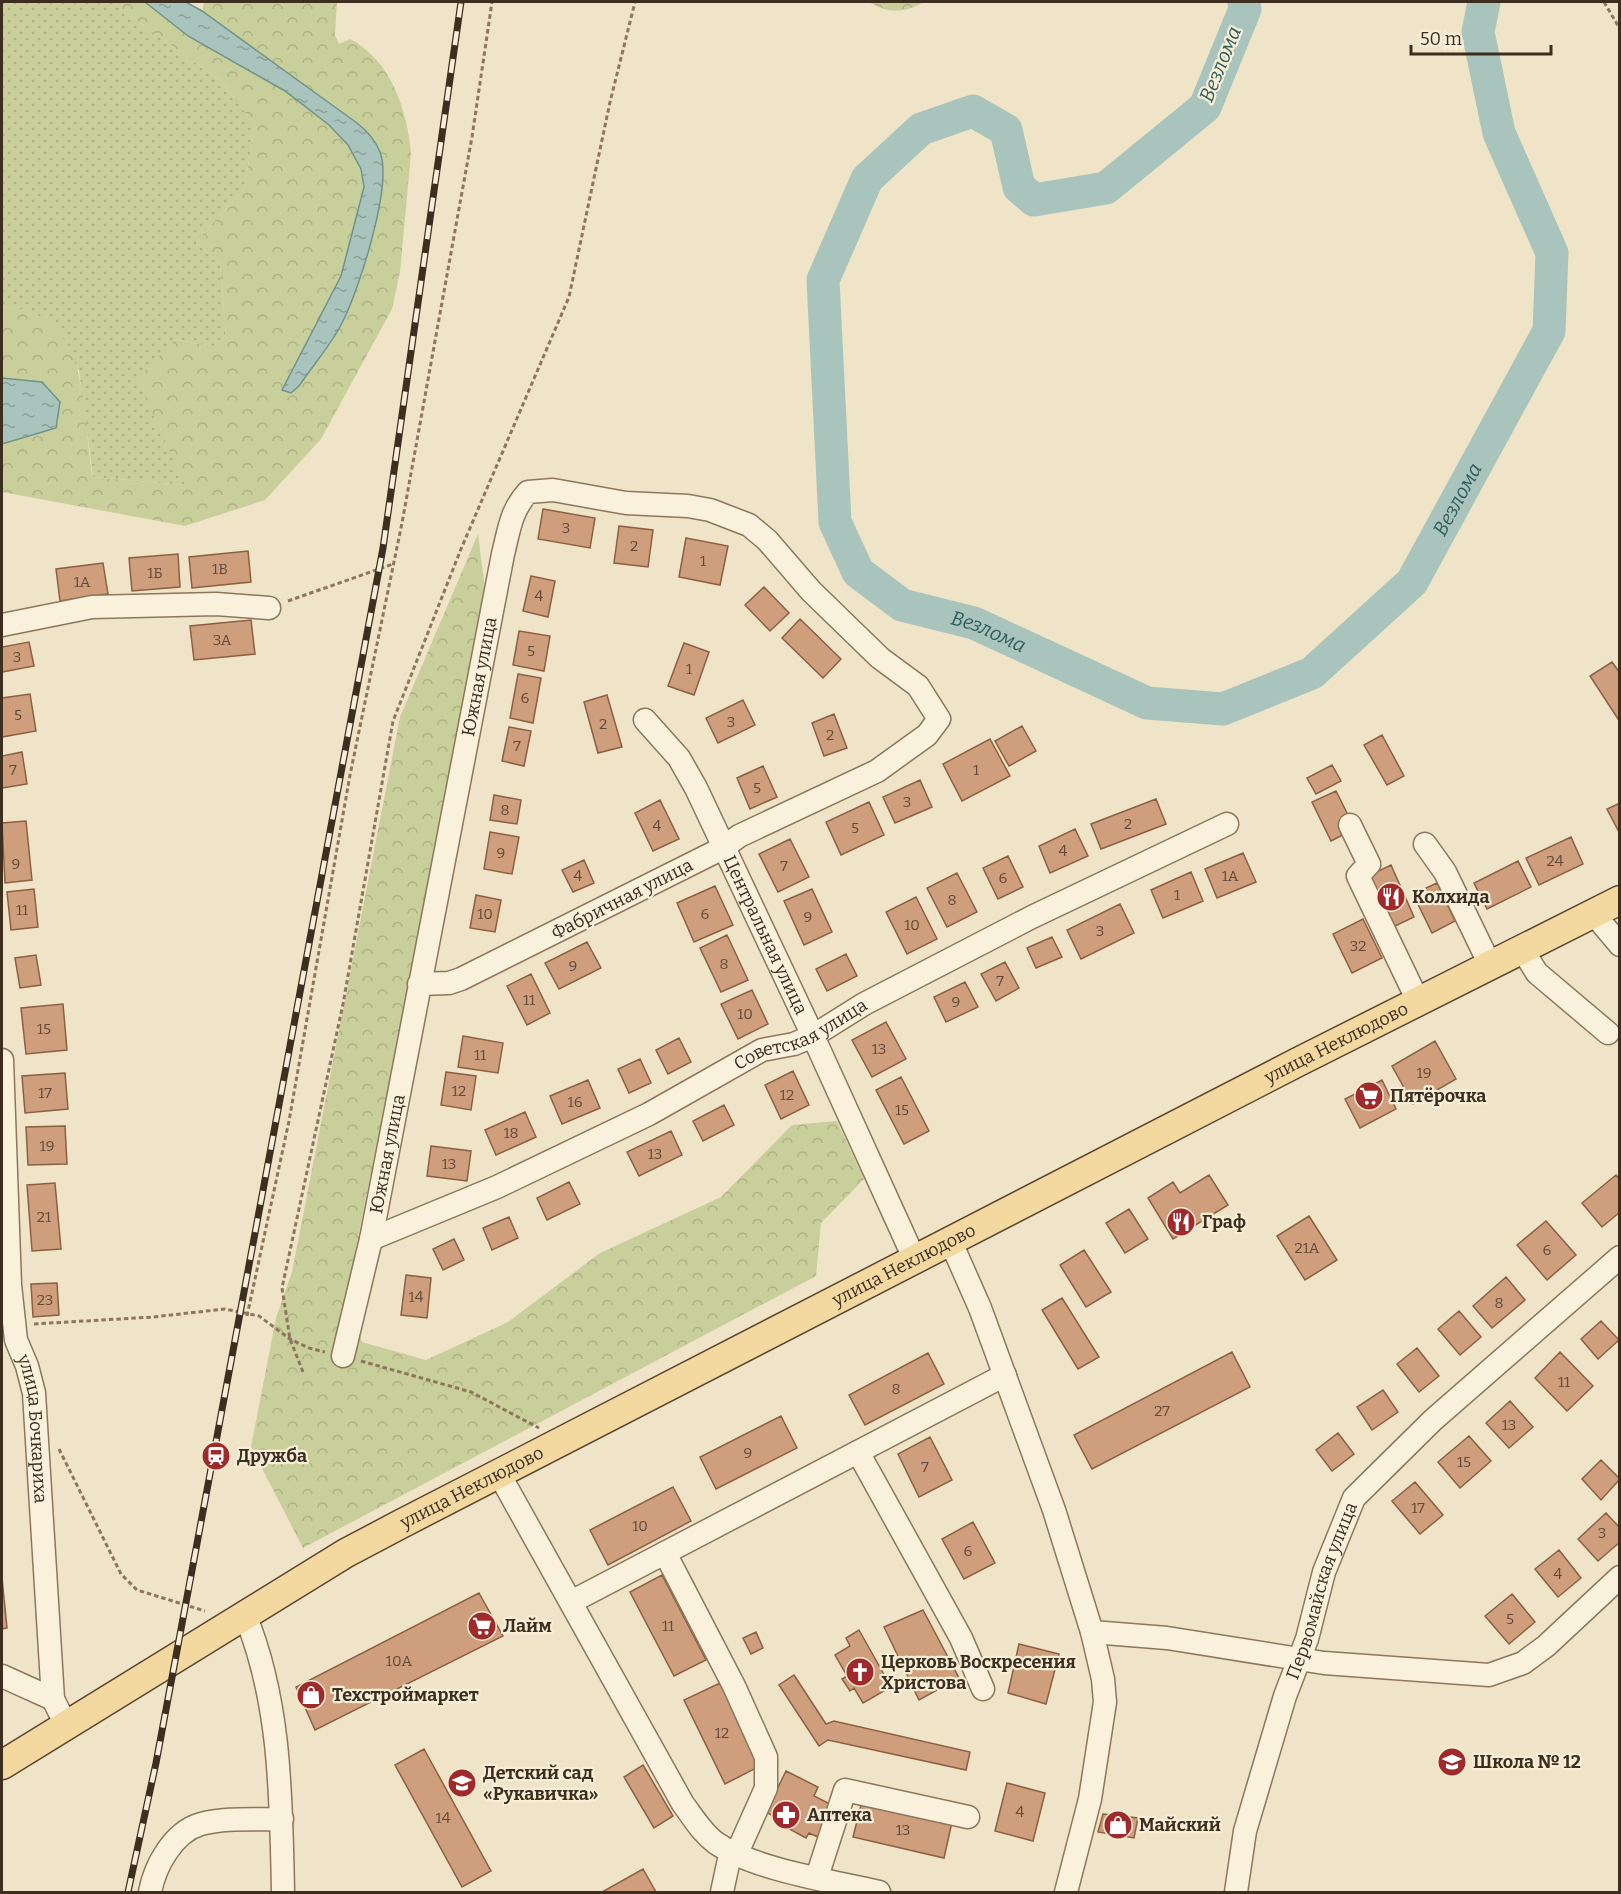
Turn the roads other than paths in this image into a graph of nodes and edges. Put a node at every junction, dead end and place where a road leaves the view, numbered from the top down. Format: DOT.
graph roads {
  1 [pos="269,608"];
  2 [pos="2,625"];
  3 [pos="939,719"];
  4 [pos="645,720"];
  5 [pos="1227,824"];
  6 [pos="1350,825"];
  7 [pos="1425,844"];
  8 [pos="723,848"];
  9 [pos="1620,900"];
  10 [pos="1593,913"];
  11 [pos="1620,945"];
  12 [pos="1522,949"];
  13 [pos="1490,965"];
  14 [pos="419,984"];
  15 [pos="1418,1001"];
  16 [pos="1608,1032"];
  17 [pos="813,1036"];
  18 [pos="2,1060"];
  19 [pos="371,1239"];
  20 [pos="950,1240"];
  21 [pos="1620,1257"];
  22 [pos="914,1258"];
  23 [pos="11,1335"];
  24 [pos="343,1356"];
  25 [pos="1005,1376"];
  26 [pos="858,1452"];
  27 [pos="498,1472"];
  28 [pos="665,1553"];
  29 [pos="1620,1577"];
  30 [pos="571,1602"];
  31 [pos="235,1621"];
  32 [pos="1092,1632"];
  33 [pos="1299,1659"];
  34 [pos="2,1676"];
  35 [pos="983,1689"];
  36 [pos="53,1699"];
  37 [pos="66,1725"];
  38 [pos="2,1765"];
  39 [pos="968,1817"];
  40 [pos="282,1819"];
  41 [pos="734,1852"];
  42 [pos="817,1877"];
  43 [pos="150,1893"];
  44 [pos="283,1893"];
  45 [pos="722,1893"];
  46 [pos="879,1893"];
  47 [pos="1066,1893"];
  48 [pos="1236,1893"];
  1 -- 2 [label="street"];
  3 -- 8 [label="street, Фабричная улица"];
  3 -- 14 [label="street, Южная улица"];
  4 -- 8 [label="street, Центральная улица"];
  5 -- 17 [label="street, Советская улица"];
  6 -- 15 [label="street"];
  7 -- 13 [label="street"];
  8 -- 14 [label="street, Фабричная улица"];
  8 -- 17 [label="street, Центральная улица"];
  9 -- 10 [label="main road, улица Неклюдово"];
  10 -- 11 [label="street"];
  10 -- 12 [label="main road, улица Неклюдово"];
  12 -- 13 [label="main road, улица Неклюдово"];
  12 -- 16 [label="street"];
  13 -- 15 [label="main road, улица Неклюдово"];
  14 -- 19 [label="street, Южная улица"];
  15 -- 20 [label="main road, улица Неклюдово"];
  17 -- 19 [label="street, Советская улица"];
  17 -- 22 [label="street, Центральная улица"];
  18 -- 23 [label="street, улица Бочкариха"];
  19 -- 24 [label="street, Южная улица"];
  20 -- 22 [label="main road, улица Неклюдово"];
  20 -- 25 [label="street"];
  21 -- 33 [label="street, Первомайская улица"];
  22 -- 27 [label="main road, улица Неклюдово"];
  23 -- 36 [label="street, улица Бочкариха"];
  25 -- 26 [label="street"];
  25 -- 32 [label="street"];
  26 -- 28 [label="street"];
  26 -- 35 [label="street"];
  27 -- 30 [label="street"];
  27 -- 31 [label="main road, улица Неклюдово"];
  28 -- 30 [label="street"];
  28 -- 41 [label="street"];
  29 -- 33 [label="street"];
  30 -- 41 [label="street"];
  31 -- 37 [label="main road, улица Неклюдово"];
  31 -- 40 [label="street"];
  32 -- 33 [label="street"];
  32 -- 47 [label="street"];
  33 -- 48 [label="street, Первомайская улица"];
  34 -- 36 [label="street"];
  36 -- 37 [label="street, улица Бочкариха"];
  37 -- 38 [label="main road, улица Неклюдово"];
  39 -- 42 [label="street"];
  40 -- 43 [label="street"];
  40 -- 44 [label="street"];
  41 -- 42 [label="street"];
  41 -- 45 [label="street"];
  42 -- 46 [label="street"];
}
